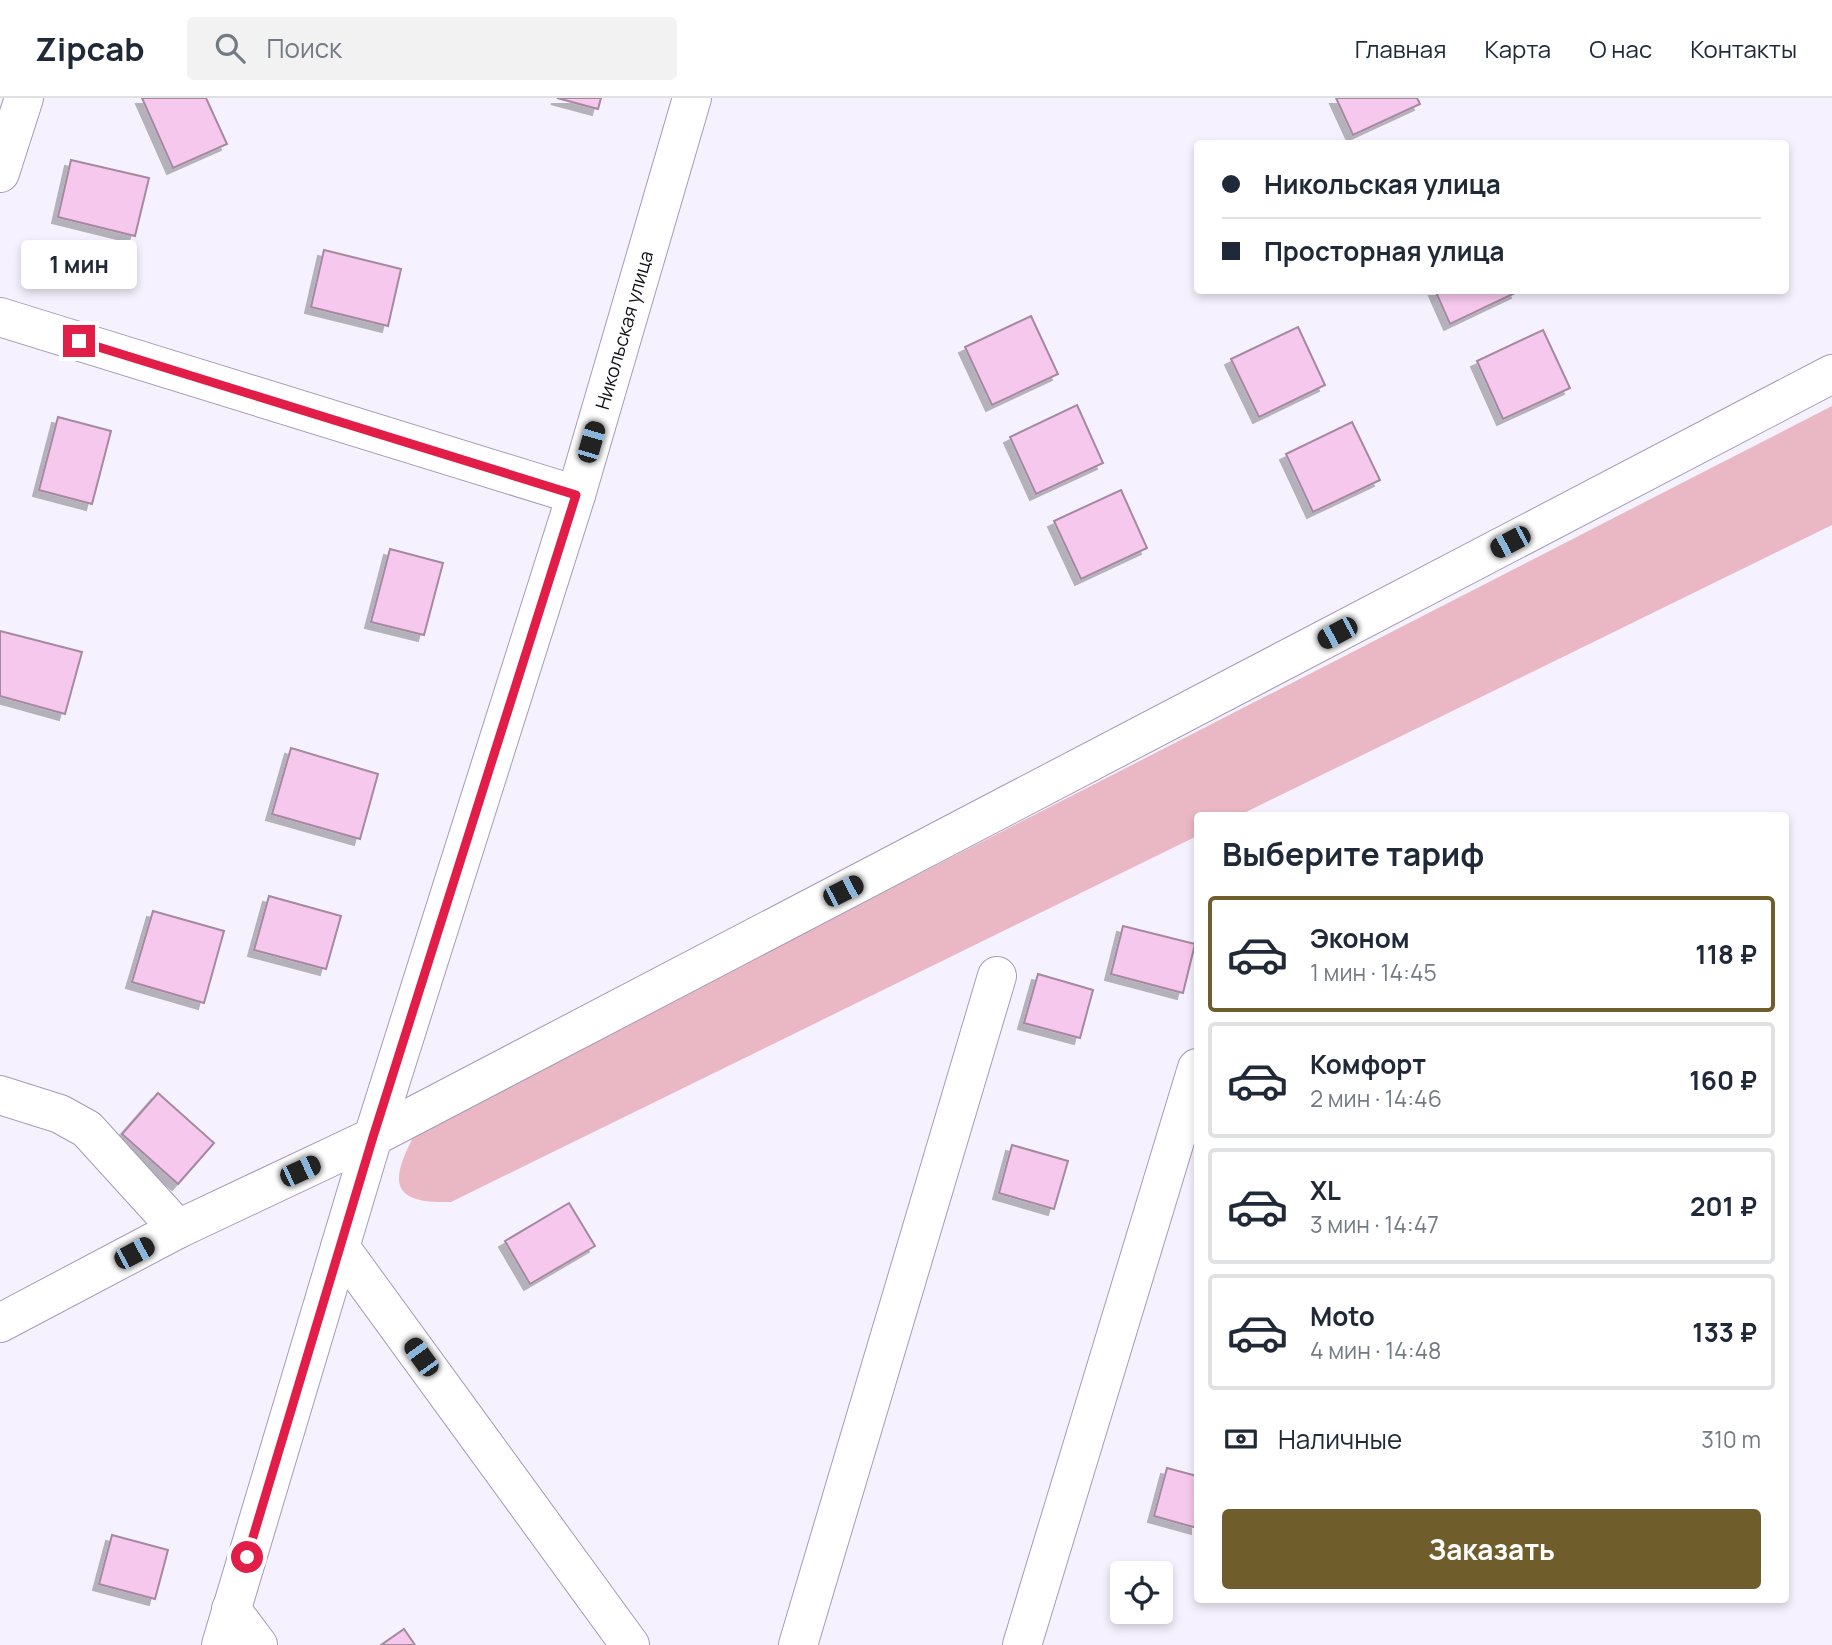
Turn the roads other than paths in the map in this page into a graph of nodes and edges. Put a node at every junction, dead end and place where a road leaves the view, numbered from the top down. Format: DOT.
graph roads {
  1 [pos="24,98"];
  2 [pos="692,98"];
  3 [pos="0,173"];
  4 [pos="0,317"];
  5 [pos="1832,374"];
  6 [pos="576,495"];
  7 [pos="997,976"];
  8 [pos="1194,1078"];
  9 [pos="0,1095"];
  10 [pos="373,1137"];
  11 [pos="178,1229"];
  12 [pos="340,1247"];
  13 [pos="0,1322"];
  14 [pos="232,1609"];
  15 [pos="221,1645"];
  16 [pos="258,1645"];
  17 [pos="630,1645"];
  18 [pos="797,1645"];
  19 [pos="1022,1645"];
  1 -- 3 [label="street"];
  2 -- 6 [label="street, Никольская улица"];
  4 -- 6 [label="street"];
  5 -- 10 [label="street"];
  6 -- 10 [label="street, Никольская улица"];
  7 -- 18 [label="street"];
  8 -- 19 [label="street"];
  9 -- 11 [label="street"];
  10 -- 11 [label="street"];
  10 -- 12 [label="street, Никольская улица"];
  11 -- 13 [label="street"];
  12 -- 14 [label="street, Никольская улица"];
  12 -- 17 [label="street"];
  14 -- 15 [label="street, Никольская улица"];
  14 -- 16 [label="street"];
}
